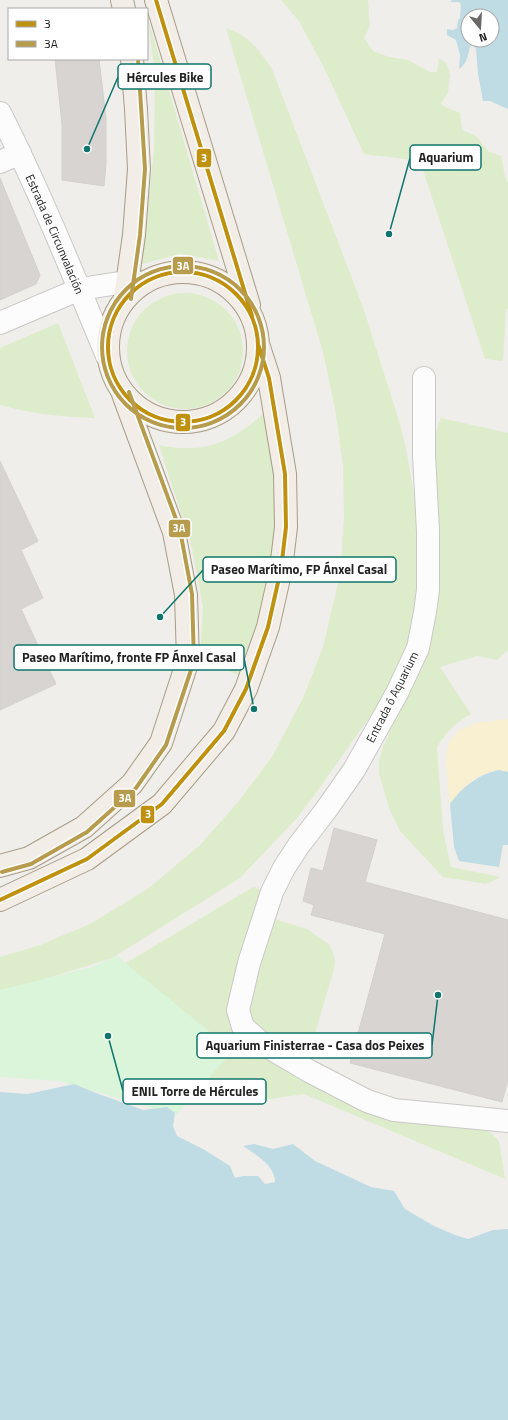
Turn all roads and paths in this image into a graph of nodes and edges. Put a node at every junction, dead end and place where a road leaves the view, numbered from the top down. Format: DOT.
graph roads {
  1 [pos="156,0"];
  2 [pos="132,60"];
  3 [pos="0,113"];
  4 [pos="20,153"];
  5 [pos="0,162"];
  6 [pos="131,287"];
  7 [pos="80,289"];
  8 [pos="254,322"];
  9 [pos="0,323"];
  10 [pos="258,344"];
  11 [pos="107,356"];
  12 [pos="424,378"];
  13 [pos="123,394"];
  14 [pos="0,866"];
  15 [pos="0,900"];
  16 [pos="508,1121"];
  1 -- 8 [label="main road"];
  2 -- 6 [label="main road"];
  3 -- 4 [label="street, Estrada de Circunvalación"];
  4 -- 5 [label="street"];
  4 -- 7 [label="street, Estrada de Circunvalación"];
  6 -- 7 [label="street"];
  6 -- 8 [label="main road"];
  6 -- 11 [label="main road"];
  7 -- 9 [label="street"];
  7 -- 11 [label="street, Estrada de Circunvalación"];
  8 -- 10 [label="main road"];
  10 -- 13 [label="main road"];
  10 -- 15 [label="main road"];
  11 -- 13 [label="main road"];
  12 -- 16 [label="street, Entrada ó Aquarium"];
  13 -- 14 [label="main road"];
}
